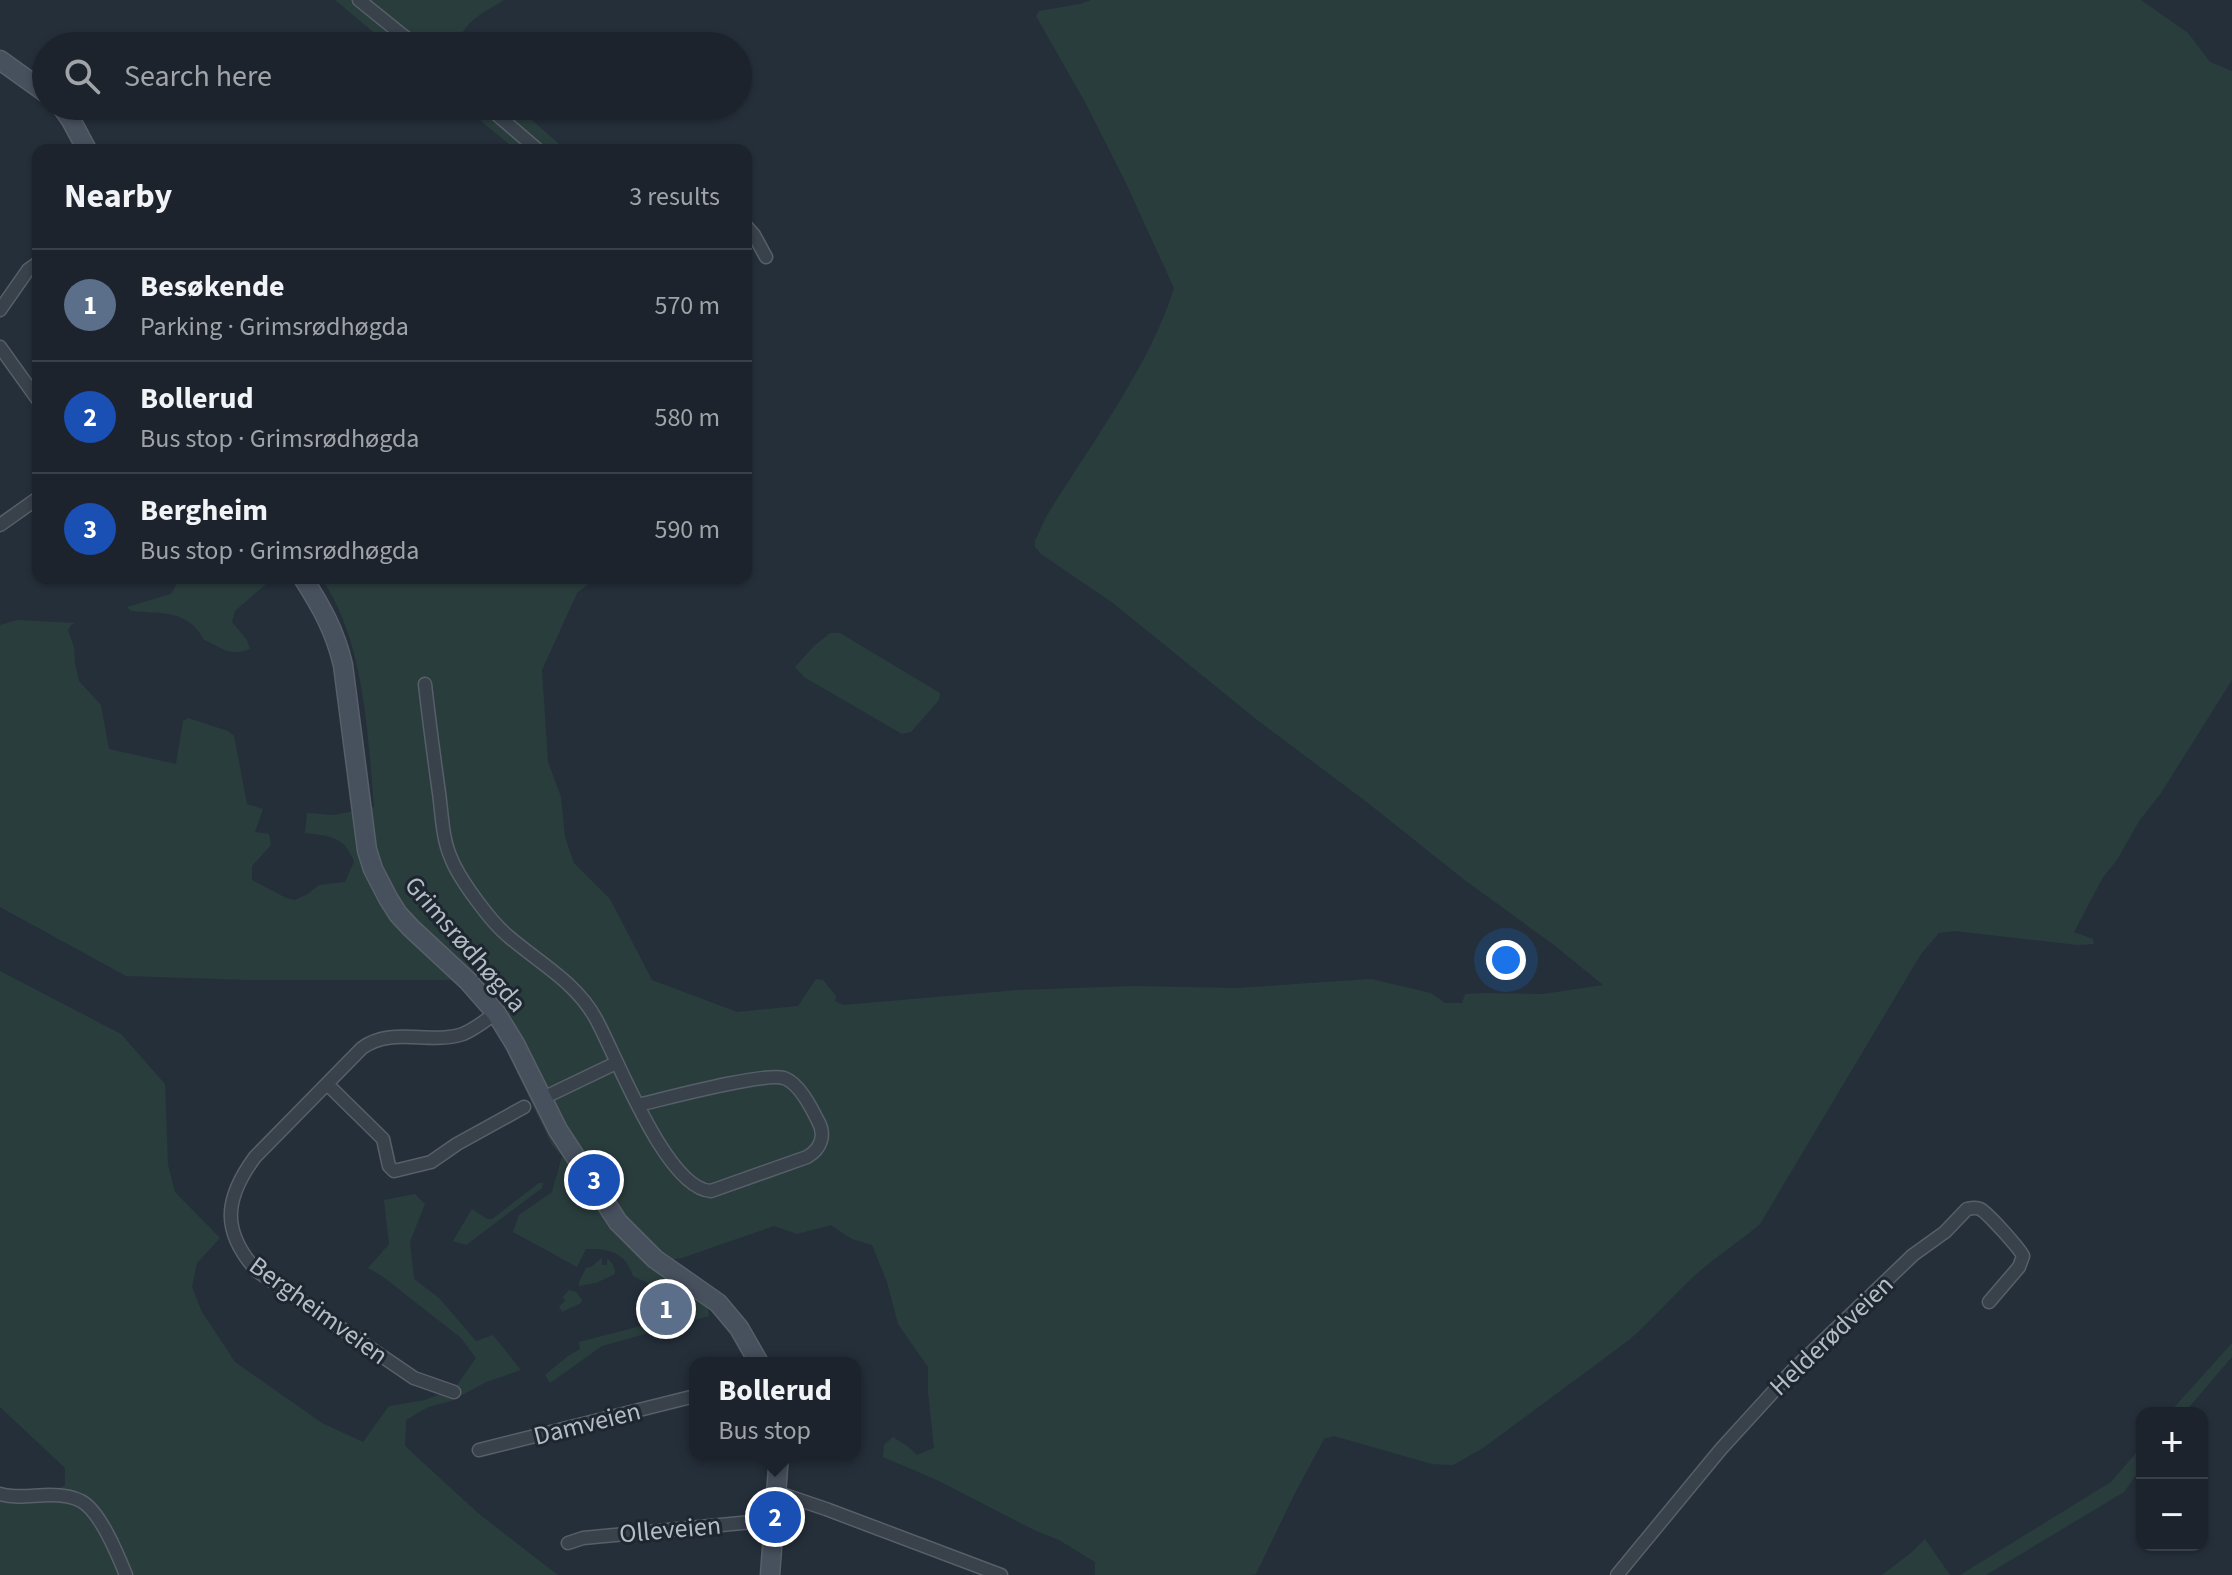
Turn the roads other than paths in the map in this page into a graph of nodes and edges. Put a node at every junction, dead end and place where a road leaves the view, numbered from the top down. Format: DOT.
graph roads {
  1 [pos="359,0"];
  2 [pos="399,32"];
  3 [pos="0,60"];
  4 [pos="32,83"];
  5 [pos="71,120"];
  6 [pos="503,120"];
  7 [pos="84,144"];
  8 [pos="531,144"];
  9 [pos="752,233"];
  10 [pos="766,257"];
  11 [pos="32,267"];
  12 [pos="0,310"];
  13 [pos="0,347"];
  14 [pos="32,392"];
  15 [pos="32,502"];
  16 [pos="2,520"];
  17 [pos="307,584"];
  18 [pos="425,684"];
  19 [pos="496,1013"];
  20 [pos="616,1063"];
  21 [pos="327,1084"];
  22 [pos="533,1103"];
  23 [pos="638,1105"];
  24 [pos="1989,1302"];
  25 [pos="756,1357"];
  26 [pos="454,1392"];
  27 [pos="689,1398"];
  28 [pos="479,1450"];
  29 [pos="779,1461"];
  30 [pos="776,1492"];
  31 [pos="0,1494"];
  32 [pos="773,1520"];
  33 [pos="568,1543"];
  34 [pos="126,1575"];
  35 [pos="770,1575"];
  36 [pos="1001,1575"];
  37 [pos="1617,1575"];
  1 -- 2 [label="street"];
  3 -- 4 [label="main road"];
  5 -- 7 [label="main road"];
  6 -- 8 [label="street"];
  9 -- 10 [label="street"];
  11 -- 12 [label="street"];
  13 -- 14 [label="street"];
  15 -- 16 [label="street"];
  17 -- 19 [label="main road, Grimsrødhøgda"];
  18 -- 20 [label="street"];
  19 -- 21 [label="street, Bergheimveien"];
  19 -- 22 [label="main road, Grimsrødhøgda"];
  20 -- 22 [label="street"];
  20 -- 23 [label="street"];
  21 -- 22 [label="street"];
  21 -- 26 [label="street, Bergheimveien"];
  22 -- 25 [label="main road, Grimsrødhøgda"];
  23 -- 23 [label="street"];
  24 -- 37 [label="street, Helderødveien"];
  27 -- 28 [label="street, Damveien"];
  29 -- 30 [label="main road"];
  30 -- 32 [label="main road"];
  30 -- 36 [label="street"];
  31 -- 34 [label="street"];
  32 -- 33 [label="street, Olleveien"];
  32 -- 35 [label="main road"];
}
